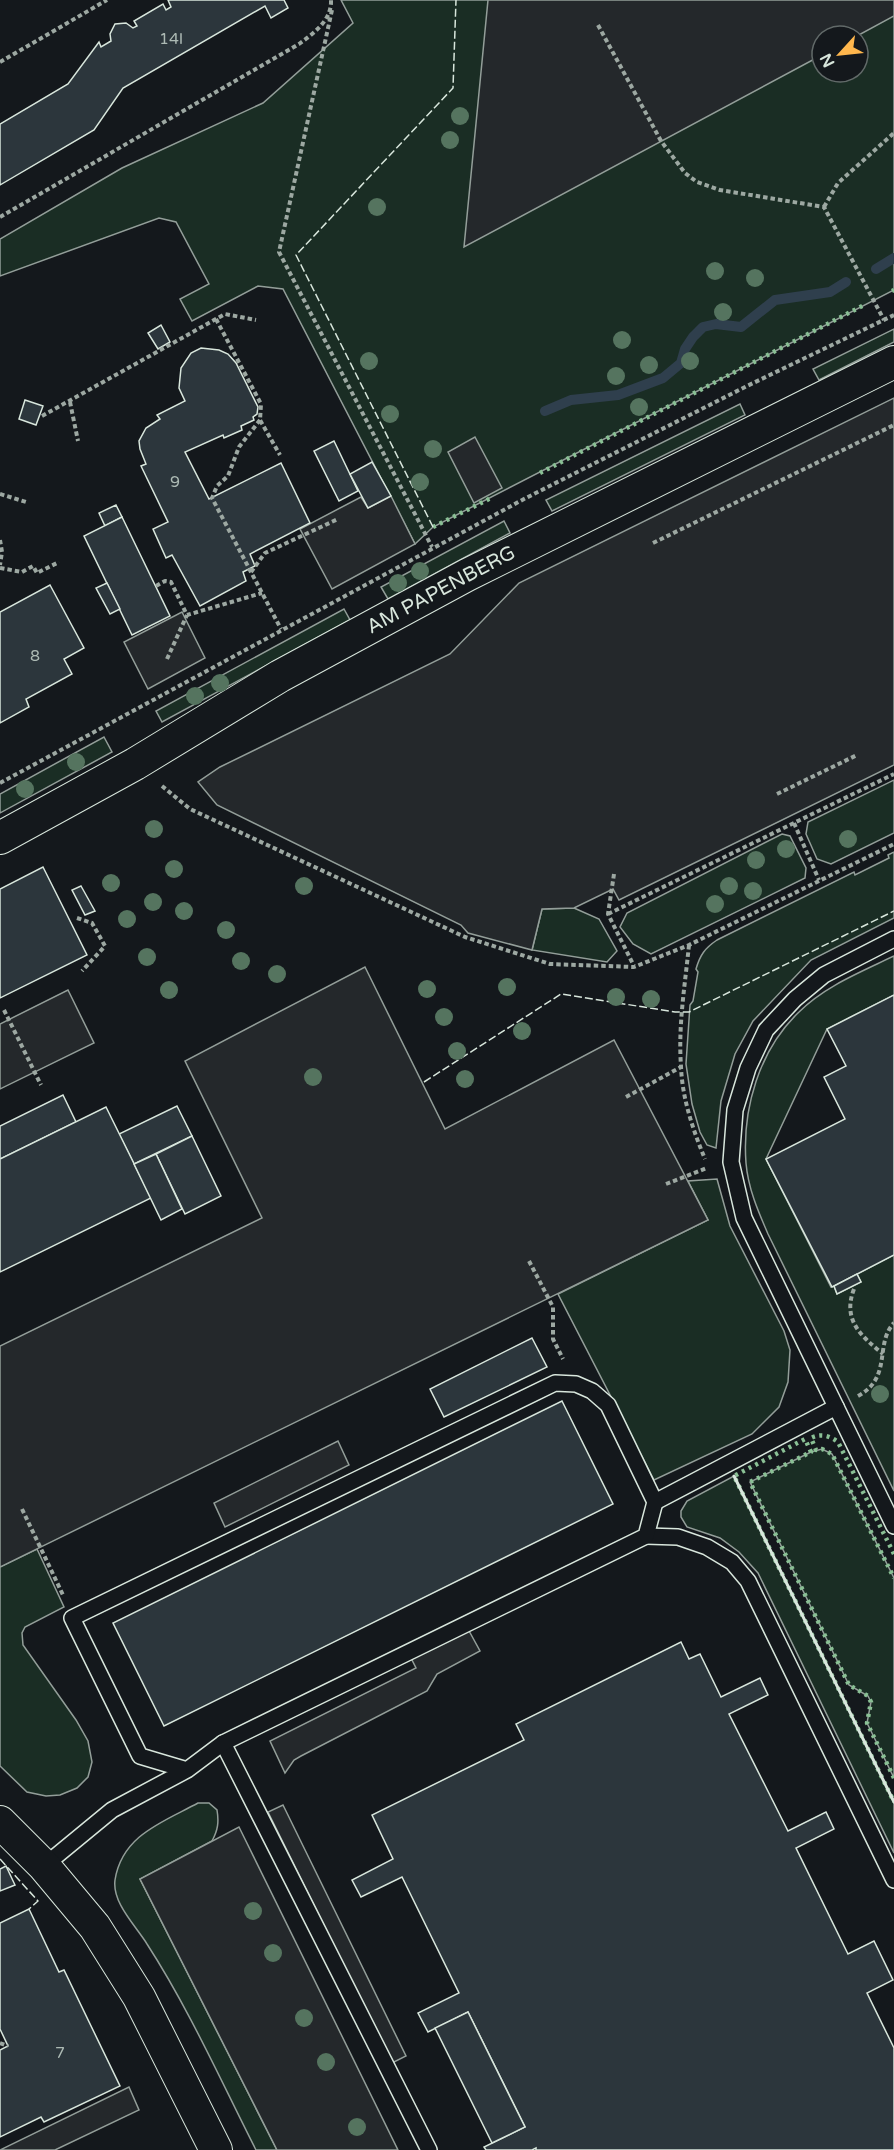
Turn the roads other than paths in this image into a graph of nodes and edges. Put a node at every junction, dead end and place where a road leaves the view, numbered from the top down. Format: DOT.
graph roads {
  1 [pos="894,362"];
  2 [pos="0,838"];
  3 [pos="894,939"];
  4 [pos="836,1407"];
  5 [pos="655,1502"];
  6 [pos="894,1527"];
  7 [pos="646,1536"];
  8 [pos="223,1743"];
  9 [pos="187,1770"];
  10 [pos="0,1822"];
  11 [pos="44,1866"];
  12 [pos="894,1880"];
  13 [pos="216,2150"];
  14 [pos="429,2150"];
  1 -- 2 [label="street, AM PAPENBERG"];
  3 -- 4 [label="lane"];
  4 -- 5 [label="lane"];
  4 -- 6 [label="lane"];
  5 -- 7 [label="lane"];
  5 -- 9 [label="lane"];
  7 -- 8 [label="lane"];
  7 -- 12 [label="lane"];
  8 -- 9 [label="lane"];
  8 -- 14 [label="lane"];
  9 -- 11 [label="lane"];
  10 -- 11 [label="street"];
  11 -- 13 [label="street"];
}
